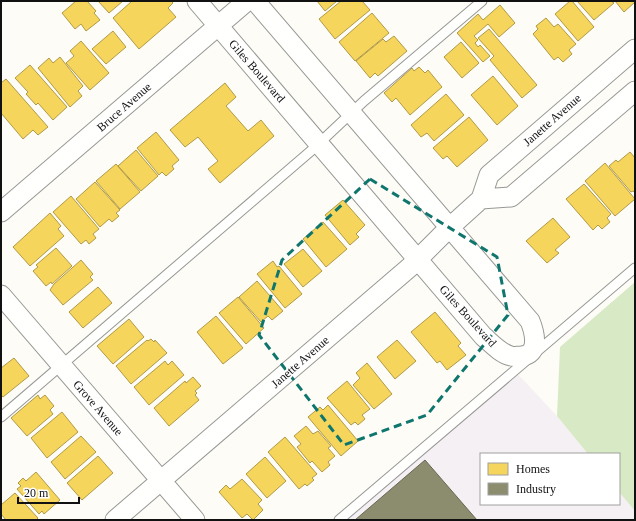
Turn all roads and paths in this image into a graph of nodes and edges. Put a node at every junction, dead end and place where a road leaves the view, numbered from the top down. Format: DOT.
graph roads {
  1 [pos="197,1"];
  2 [pos="247,1"];
  3 [pos="255,1"];
  4 [pos="482,1"];
  5 [pos="218,26"];
  6 [pos="635,49"];
  7 [pos="635,91"];
  8 [pos="351,113"];
  9 [pos="319,144"];
  10 [pos="481,199"];
  11 [pos="1,212"];
  12 [pos="450,227"];
  13 [pos="418,259"];
  14 [pos="635,268"];
  15 [pos="1,295"];
  16 [pos="61,365"];
  17 [pos="1,417"];
  18 [pos="161,480"];
  19 [pos="115,520"];
  20 [pos="195,520"];
  21 [pos="339,520"];
  1 -- 5 [label="street, Giles Boulevard"];
  2 -- 5 [label="street, Bruce Avenue"];
  3 -- 8 [label="street, Giles Boulevard"];
  4 -- 8 [label="lane"];
  5 -- 9 [label="street, Giles Boulevard"];
  5 -- 11 [label="street, Bruce Avenue"];
  6 -- 10 [label="street, Janette Avenue"];
  7 -- 10 [label="street"];
  8 -- 9 [label="lane"];
  8 -- 12 [label="street, Giles Boulevard"];
  9 -- 13 [label="street, Giles Boulevard"];
  9 -- 16 [label="lane"];
  10 -- 12 [label="street, Janette Avenue"];
  12 -- 13 [label="street, Janette Avenue"];
  12 -- 13 [label="street, Giles Boulevard"];
  13 -- 18 [label="street, Janette Avenue"];
  14 -- 21 [label="lane"];
  15 -- 16 [label="street, Grove Avenue"];
  16 -- 17 [label="lane"];
  16 -- 18 [label="street, Grove Avenue"];
  18 -- 19 [label="street, Janette Avenue"];
  18 -- 20 [label="street, Grove Avenue"];
}
